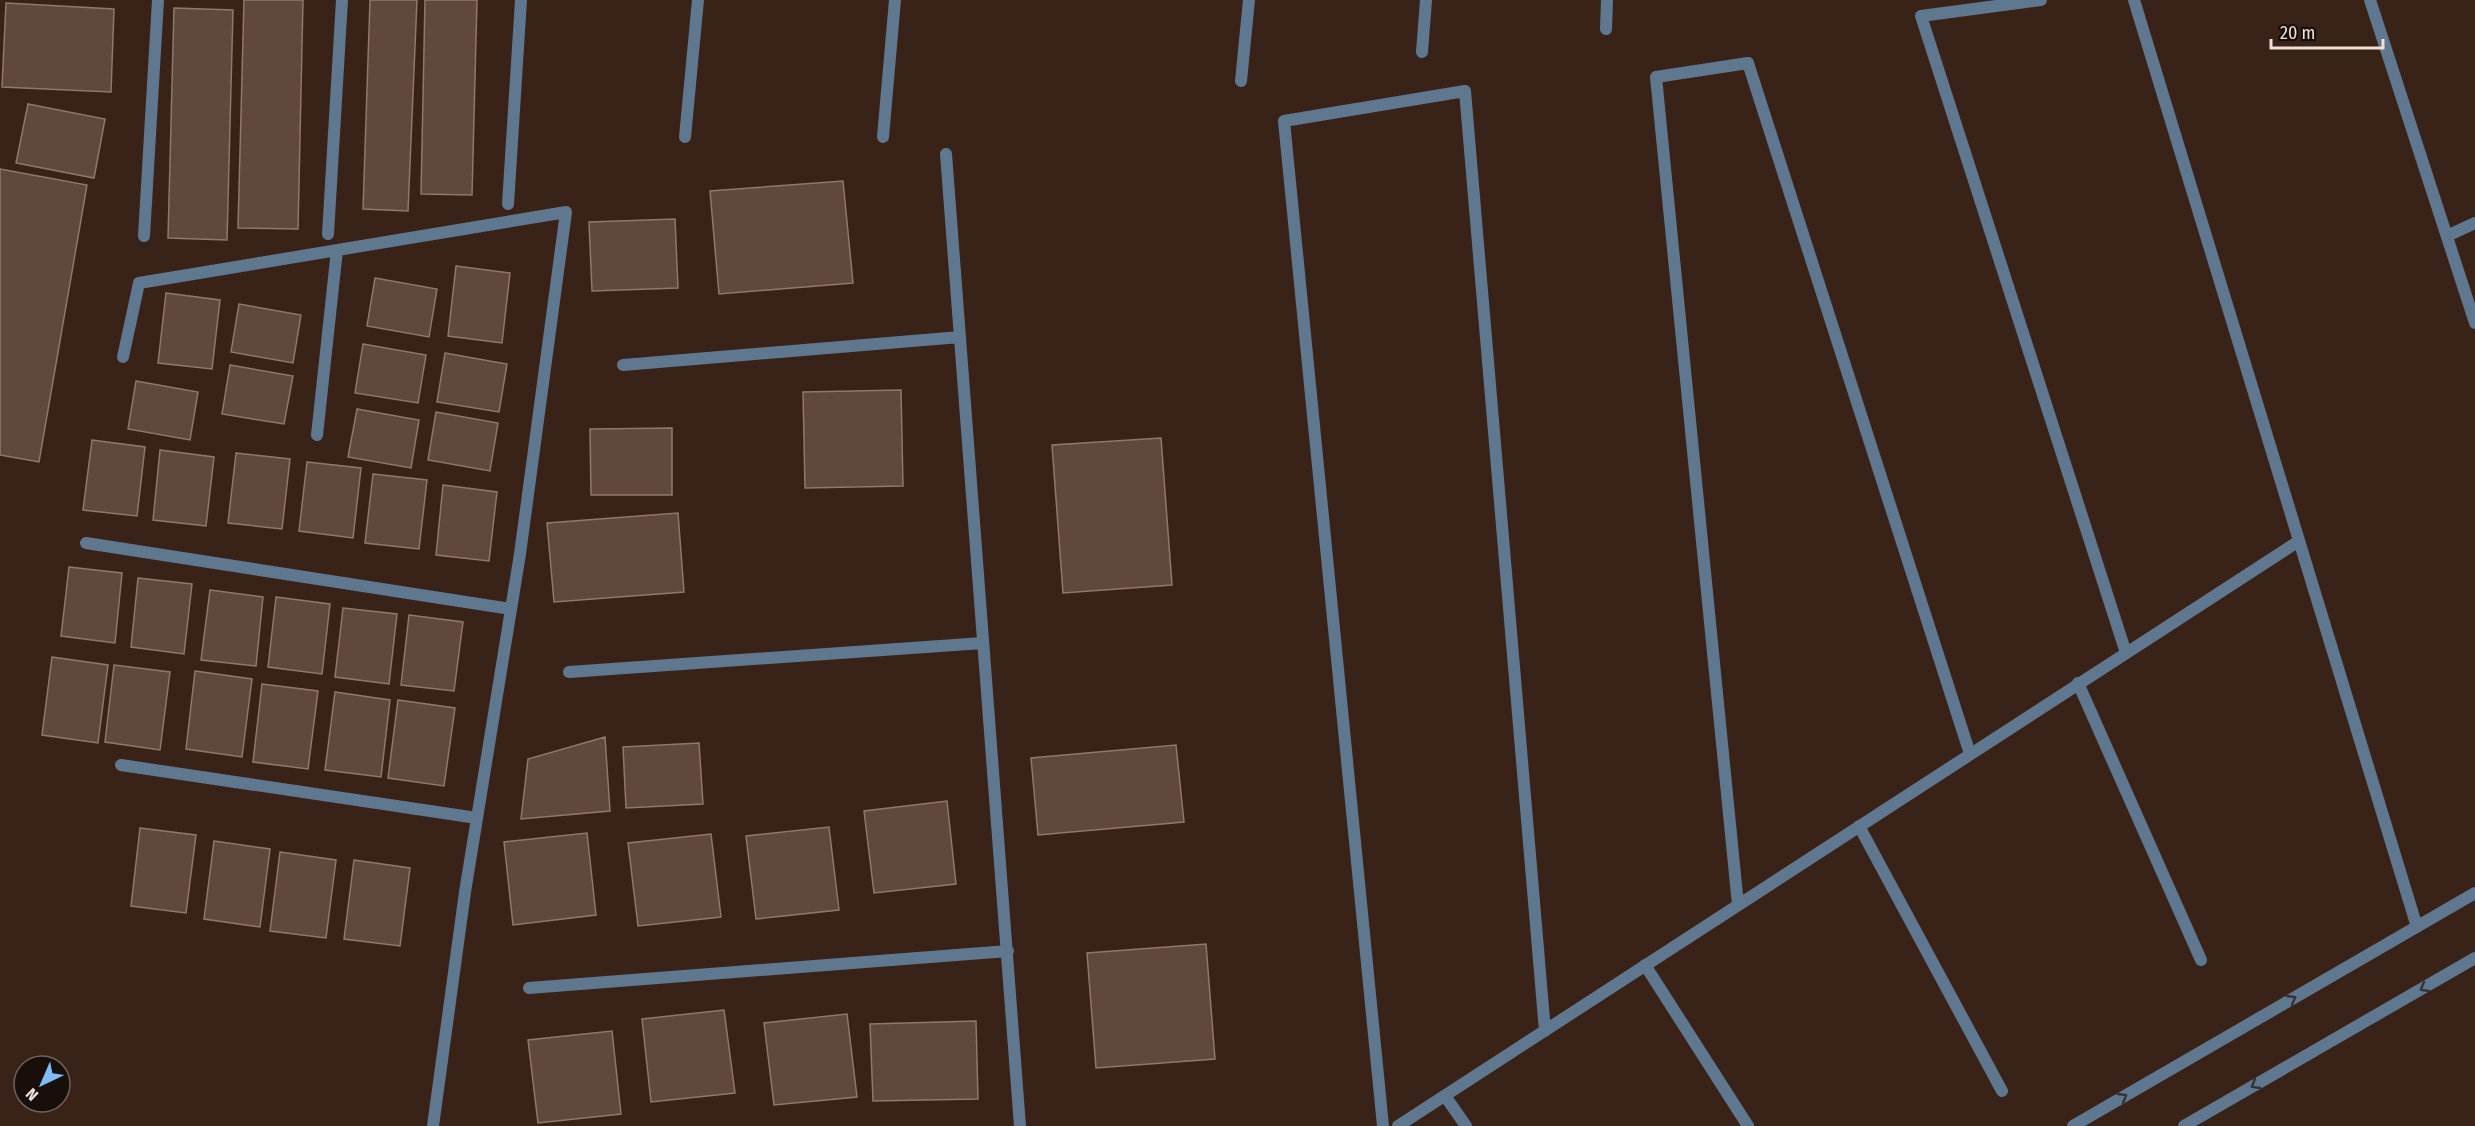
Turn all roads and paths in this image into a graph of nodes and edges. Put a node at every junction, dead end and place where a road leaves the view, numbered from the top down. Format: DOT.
graph roads {
  1 [pos="158,0"];
  2 [pos="342,0"];
  3 [pos="521,0"];
  4 [pos="698,0"];
  5 [pos="894,0"];
  6 [pos="1249,0"];
  7 [pos="1426,0"];
  8 [pos="1607,0"];
  9 [pos="2042,0"];
  10 [pos="2134,0"];
  11 [pos="2370,0"];
  12 [pos="1606,29"];
  13 [pos="1422,52"];
  14 [pos="1241,81"];
  15 [pos="686,137"];
  16 [pos="883,137"];
  17 [pos="946,154"];
  18 [pos="508,204"];
  19 [pos="2475,222"];
  20 [pos="328,234"];
  21 [pos="144,236"];
  22 [pos="2447,236"];
  23 [pos="336,250"];
  24 [pos="2475,324"];
  25 [pos="960,337"];
  26 [pos="123,357"];
  27 [pos="623,365"];
  28 [pos="317,435"];
  29 [pos="2299,541"];
  30 [pos="86,543"];
  31 [pos="511,609"];
  32 [pos="983,643"];
  33 [pos="2126,653"];
  34 [pos="569,672"];
  35 [pos="2078,683"];
  36 [pos="1970,754"];
  37 [pos="122,765"];
  38 [pos="477,818"];
  39 [pos="1859,826"];
  40 [pos="2475,893"];
  41 [pos="1738,906"];
  42 [pos="2417,927"];
  43 [pos="1008,951"];
  44 [pos="2475,958"];
  45 [pos="2201,960"];
  46 [pos="1645,966"];
  47 [pos="530,988"];
  48 [pos="1545,1030"];
  49 [pos="2002,1091"];
  50 [pos="1445,1096"];
  51 [pos="433,1126"];
  52 [pos="1020,1126"];
  53 [pos="1383,1126"];
  54 [pos="1398,1126"];
  55 [pos="1466,1126"];
  56 [pos="1748,1126"];
  57 [pos="2073,1126"];
  58 [pos="2184,1126"];
  1 -- 21 [label="street"];
  2 -- 20 [label="street"];
  3 -- 18 [label="street"];
  4 -- 15 [label="street"];
  5 -- 16 [label="street"];
  6 -- 14 [label="street"];
  7 -- 13 [label="street"];
  8 -- 12 [label="street"];
  9 -- 33 [label="street"];
  10 -- 29 [label="street"];
  11 -- 22 [label="street"];
  17 -- 25 [label="street"];
  19 -- 22 [label="street"];
  22 -- 24 [label="street"];
  23 -- 26 [label="street"];
  23 -- 28 [label="street"];
  23 -- 31 [label="street"];
  25 -- 27 [label="street"];
  25 -- 32 [label="street"];
  29 -- 33 [label="street"];
  29 -- 42 [label="street"];
  30 -- 31 [label="street"];
  31 -- 38 [label="street"];
  32 -- 34 [label="street"];
  32 -- 43 [label="street"];
  33 -- 35 [label="street"];
  35 -- 36 [label="street"];
  35 -- 45 [label="street"];
  36 -- 39 [label="street"];
  36 -- 41 [label="street"];
  37 -- 38 [label="street"];
  38 -- 51 [label="street"];
  39 -- 41 [label="street"];
  39 -- 49 [label="street"];
  40 -- 42 [label="street"];
  41 -- 46 [label="street"];
  57 -- 42 [label="street, one-way"];
  43 -- 47 [label="street"];
  43 -- 52 [label="street"];
  44 -- 58 [label="street, one-way"];
  46 -- 48 [label="street"];
  46 -- 56 [label="street"];
  48 -- 50 [label="street"];
  48 -- 53 [label="street"];
  50 -- 54 [label="street"];
  50 -- 55 [label="street"];
}
